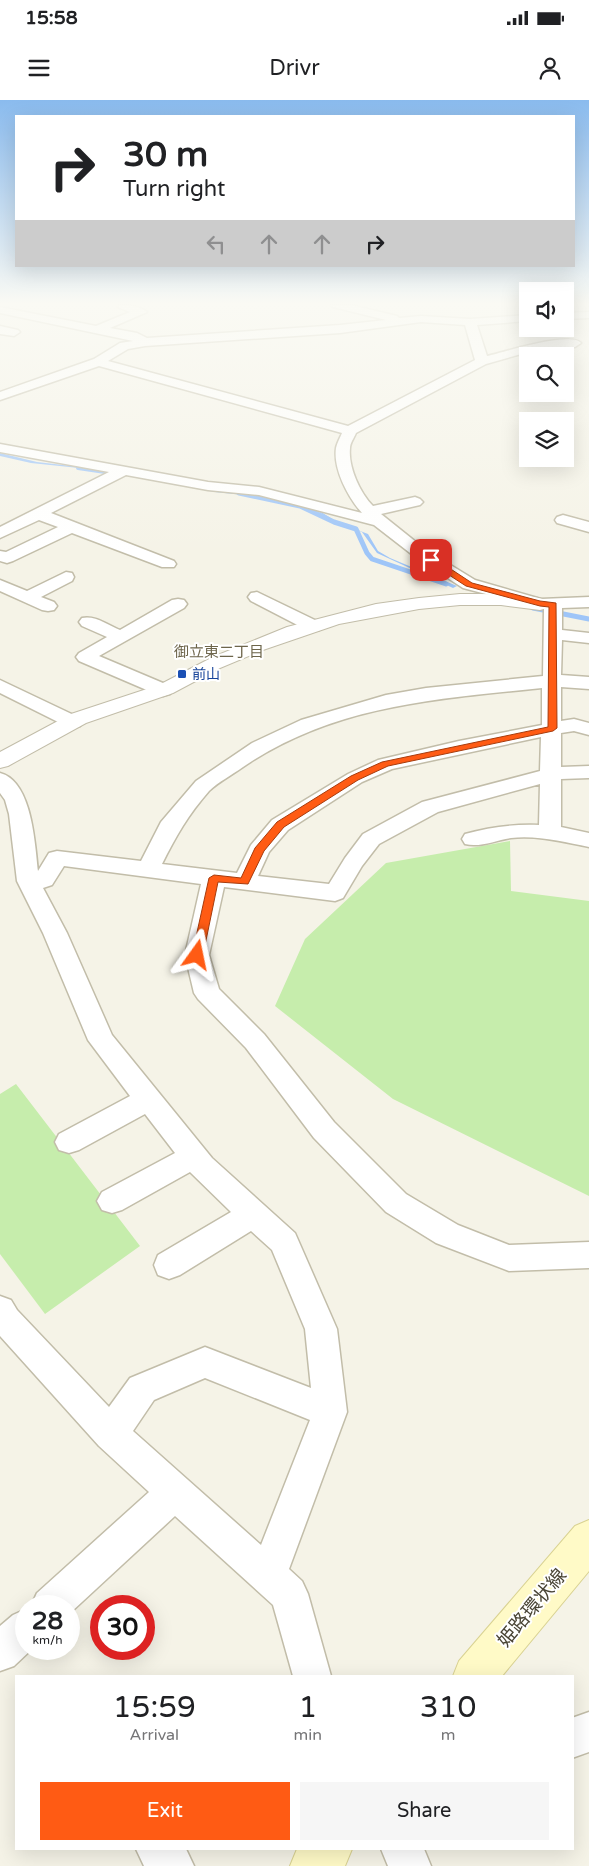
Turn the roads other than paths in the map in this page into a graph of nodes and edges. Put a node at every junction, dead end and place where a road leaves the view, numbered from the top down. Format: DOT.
graph roads {
  1 [pos="18,387"];
  2 [pos="191,387"];
  3 [pos="432,387"];
  4 [pos="3,392"];
  5 [pos="350,431"];
  6 [pos="0,448"];
  7 [pos="118,474"];
  8 [pos="415,502"];
  9 [pos="38,514"];
  10 [pos="374,517"];
  11 [pos="563,520"];
  12 [pos="71,527"];
  13 [pos="589,527"];
  14 [pos="0,533"];
  15 [pos="0,556"];
  16 [pos="168,564"];
  17 [pos="66,577"];
  18 [pos="0,585"];
  19 [pos="28,597"];
  20 [pos="257,597"];
  21 [pos="589,602"];
  22 [pos="178,604"];
  23 [pos="48,606"];
  24 [pos="550,613"];
  25 [pos="589,614"];
  26 [pos="88,622"];
  27 [pos="313,626"];
  28 [pos="121,637"];
  29 [pos="589,638"];
  30 [pos="553,681"];
  31 [pos="589,683"];
  32 [pos="0,686"];
  33 [pos="163,690"];
  34 [pos="73,722"];
  35 [pos="553,728"];
  36 [pos="589,729"];
  37 [pos="589,772"];
  38 [pos="552,774"];
  39 [pos="0,777"];
  40 [pos="550,832"];
  41 [pos="473,839"];
  42 [pos="589,840"];
  43 [pos="148,870"];
  44 [pos="214,878"];
  45 [pos="28,881"];
  46 [pos="244,882"];
  47 [pos="149,1099"];
  48 [pos="69,1142"];
  49 [pos="195,1156"];
  50 [pos="112,1201"];
  51 [pos="253,1214"];
  52 [pos="589,1255"];
  53 [pos="169,1265"];
  54 [pos="2,1318"];
  55 [pos="330,1412"];
  56 [pos="111,1434"];
  57 [pos="176,1492"];
  58 [pos="589,1540"];
  59 [pos="268,1575"];
  60 [pos="62,1595"];
  61 [pos="15,1638"];
  62 [pos="0,1652"];
  63 [pos="312,1675"];
  64 [pos="475,1675"];
  65 [pos="589,1732"];
  66 [pos="574,1737"];
  67 [pos="158,1850"];
  68 [pos="328,1850"];
  69 [pos="402,1850"];
  70 [pos="173,1866"];
  71 [pos="314,1866"];
  72 [pos="410,1866"];
  1 -- 4 [label="street"];
  2 -- 5 [label="street"];
  3 -- 5 [label="street"];
  5 -- 10 [label="street"];
  6 -- 7 [label="street"];
  7 -- 9 [label="street"];
  7 -- 10 [label="street"];
  8 -- 10 [label="street"];
  9 -- 12 [label="street"];
  9 -- 14 [label="street"];
  10 -- 24 [label="street"];
  11 -- 13 [label="street"];
  12 -- 15 [label="street"];
  12 -- 16 [label="street"];
  17 -- 19 [label="street"];
  18 -- 19 [label="street"];
  19 -- 23 [label="street"];
  20 -- 27 [label="street"];
  21 -- 24 [label="street"];
  22 -- 28 [label="street"];
  24 -- 25 [label="street"];
  24 -- 27 [label="street"];
  24 -- 29 [label="street"];
  24 -- 30 [label="street"];
  26 -- 28 [label="street"];
  27 -- 33 [label="street"];
  28 -- 33 [label="street"];
  30 -- 31 [label="street"];
  30 -- 35 [label="street"];
  30 -- 43 [label="street"];
  32 -- 34 [label="street"];
  33 -- 34 [label="street"];
  34 -- 39 [label="street"];
  35 -- 36 [label="street"];
  35 -- 38 [label="street"];
  35 -- 46 [label="street"];
  37 -- 38 [label="street"];
  38 -- 40 [label="street"];
  38 -- 46 [label="street"];
  39 -- 45 [label="street"];
  40 -- 41 [label="street"];
  40 -- 42 [label="street"];
  43 -- 44 [label="street"];
  43 -- 45 [label="street"];
  44 -- 46 [label="street"];
  44 -- 52 [label="street"];
  45 -- 47 [label="street"];
  47 -- 48 [label="street"];
  47 -- 49 [label="street"];
  49 -- 50 [label="street"];
  49 -- 51 [label="street"];
  51 -- 53 [label="street"];
  51 -- 55 [label="street"];
  54 -- 56 [label="street"];
  55 -- 56 [label="street"];
  55 -- 59 [label="street"];
  56 -- 57 [label="street"];
  57 -- 59 [label="street"];
  57 -- 60 [label="street"];
  58 -- 64 [label="main road, 姫路環状線"];
  59 -- 63 [label="street"];
  61 -- 62 [label="street"];
  65 -- 66 [label="street"];
  67 -- 70 [label="street"];
  68 -- 71 [label="main road"];
  69 -- 72 [label="street"];
}
